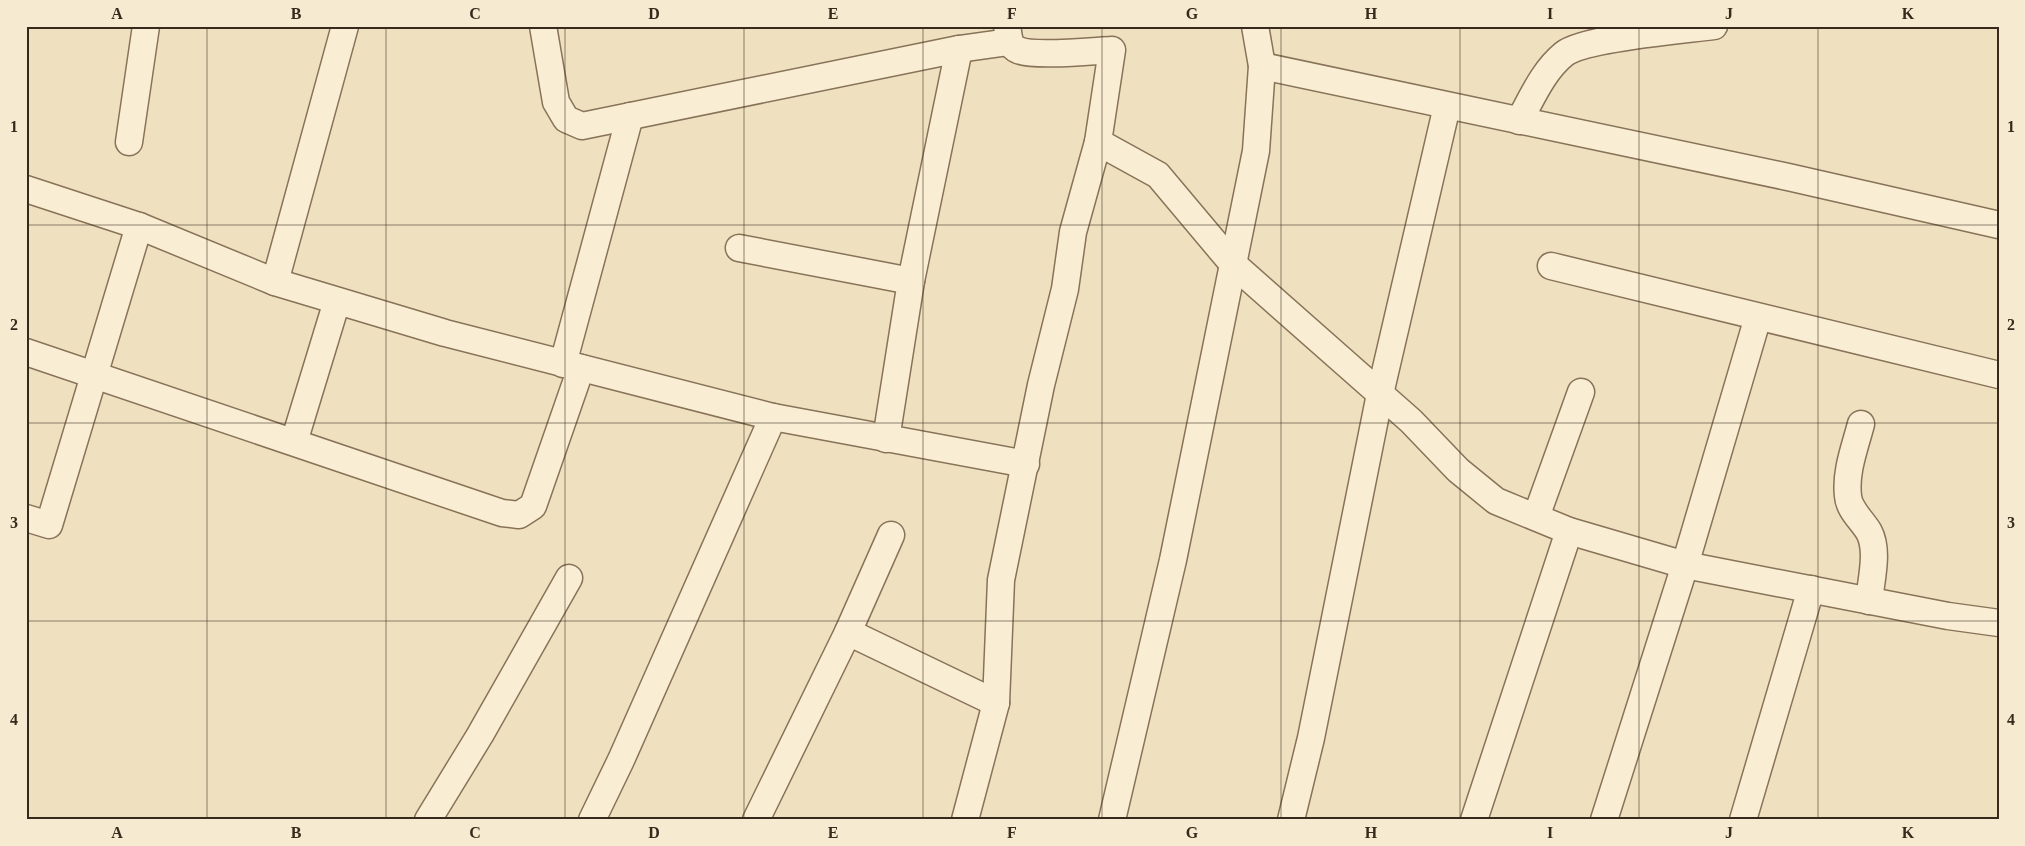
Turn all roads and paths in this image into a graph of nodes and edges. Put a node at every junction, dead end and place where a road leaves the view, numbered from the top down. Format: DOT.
graph roads {
  1 [pos="146,26"];
  2 [pos="345,26"];
  3 [pos="543,26"];
  4 [pos="1254,26"];
  5 [pos="1714,26"];
  6 [pos="1008,34"];
  7 [pos="959,49"];
  8 [pos="1262,66"];
  9 [pos="1447,106"];
  10 [pos="630,116"];
  11 [pos="1519,121"];
  12 [pos="129,142"];
  13 [pos="1098,142"];
  14 [pos="26,189"];
  15 [pos="1999,225"];
  16 [pos="138,226"];
  17 [pos="739,248"];
  18 [pos="1232,263"];
  19 [pos="1551,266"];
  20 [pos="911,280"];
  21 [pos="275,282"];
  22 [pos="337,300"];
  23 [pos="1758,317"];
  24 [pos="26,352"];
  25 [pos="572,366"];
  26 [pos="95,374"];
  27 [pos="1999,375"];
  28 [pos="1581,392"];
  29 [pos="1380,394"];
  30 [pos="773,417"];
  31 [pos="1861,424"];
  32 [pos="886,439"];
  33 [pos="294,442"];
  34 [pos="1026,464"];
  35 [pos="1536,517"];
  36 [pos="26,518"];
  37 [pos="1569,531"];
  38 [pos="891,535"];
  39 [pos="1685,565"];
  40 [pos="569,578"];
  41 [pos="1811,590"];
  42 [pos="1868,600"];
  43 [pos="1999,623"];
  44 [pos="848,632"];
  45 [pos="996,704"];
  46 [pos="428,820"];
  47 [pos="592,820"];
  48 [pos="756,820"];
  49 [pos="965,820"];
  50 [pos="1112,820"];
  51 [pos="1291,820"];
  52 [pos="1474,820"];
  53 [pos="1604,820"];
  54 [pos="1743,820"];
  1 -- 12 [label="street"];
  2 -- 21 [label="street"];
  3 -- 10 [label="street"];
  4 -- 8 [label="street"];
  5 -- 11 [label="street"];
  6 -- 7 [label="street"];
  6 -- 13 [label="street"];
  7 -- 10 [label="street"];
  7 -- 20 [label="street"];
  8 -- 9 [label="street"];
  8 -- 18 [label="street"];
  9 -- 11 [label="street"];
  9 -- 29 [label="street"];
  10 -- 25 [label="street"];
  11 -- 15 [label="street"];
  13 -- 18 [label="street"];
  13 -- 34 [label="street"];
  14 -- 16 [label="street"];
  16 -- 21 [label="street"];
  16 -- 26 [label="street"];
  17 -- 20 [label="street"];
  18 -- 29 [label="street"];
  18 -- 50 [label="street"];
  19 -- 23 [label="street"];
  20 -- 32 [label="street"];
  21 -- 22 [label="street"];
  22 -- 25 [label="street"];
  22 -- 33 [label="street"];
  23 -- 27 [label="street"];
  23 -- 39 [label="street"];
  24 -- 26 [label="street"];
  25 -- 30 [label="street"];
  25 -- 33 [label="street"];
  26 -- 33 [label="street"];
  26 -- 36 [label="street"];
  28 -- 35 [label="street"];
  29 -- 35 [label="street"];
  29 -- 51 [label="street"];
  30 -- 32 [label="street"];
  30 -- 47 [label="street"];
  31 -- 42 [label="street"];
  32 -- 34 [label="street"];
  34 -- 45 [label="street"];
  35 -- 37 [label="street"];
  37 -- 39 [label="street"];
  37 -- 52 [label="street"];
  38 -- 44 [label="street"];
  39 -- 41 [label="street"];
  39 -- 53 [label="street"];
  40 -- 46 [label="street"];
  41 -- 42 [label="street"];
  41 -- 54 [label="street"];
  42 -- 43 [label="street"];
  44 -- 45 [label="street"];
  44 -- 48 [label="street"];
  45 -- 49 [label="street"];
}
